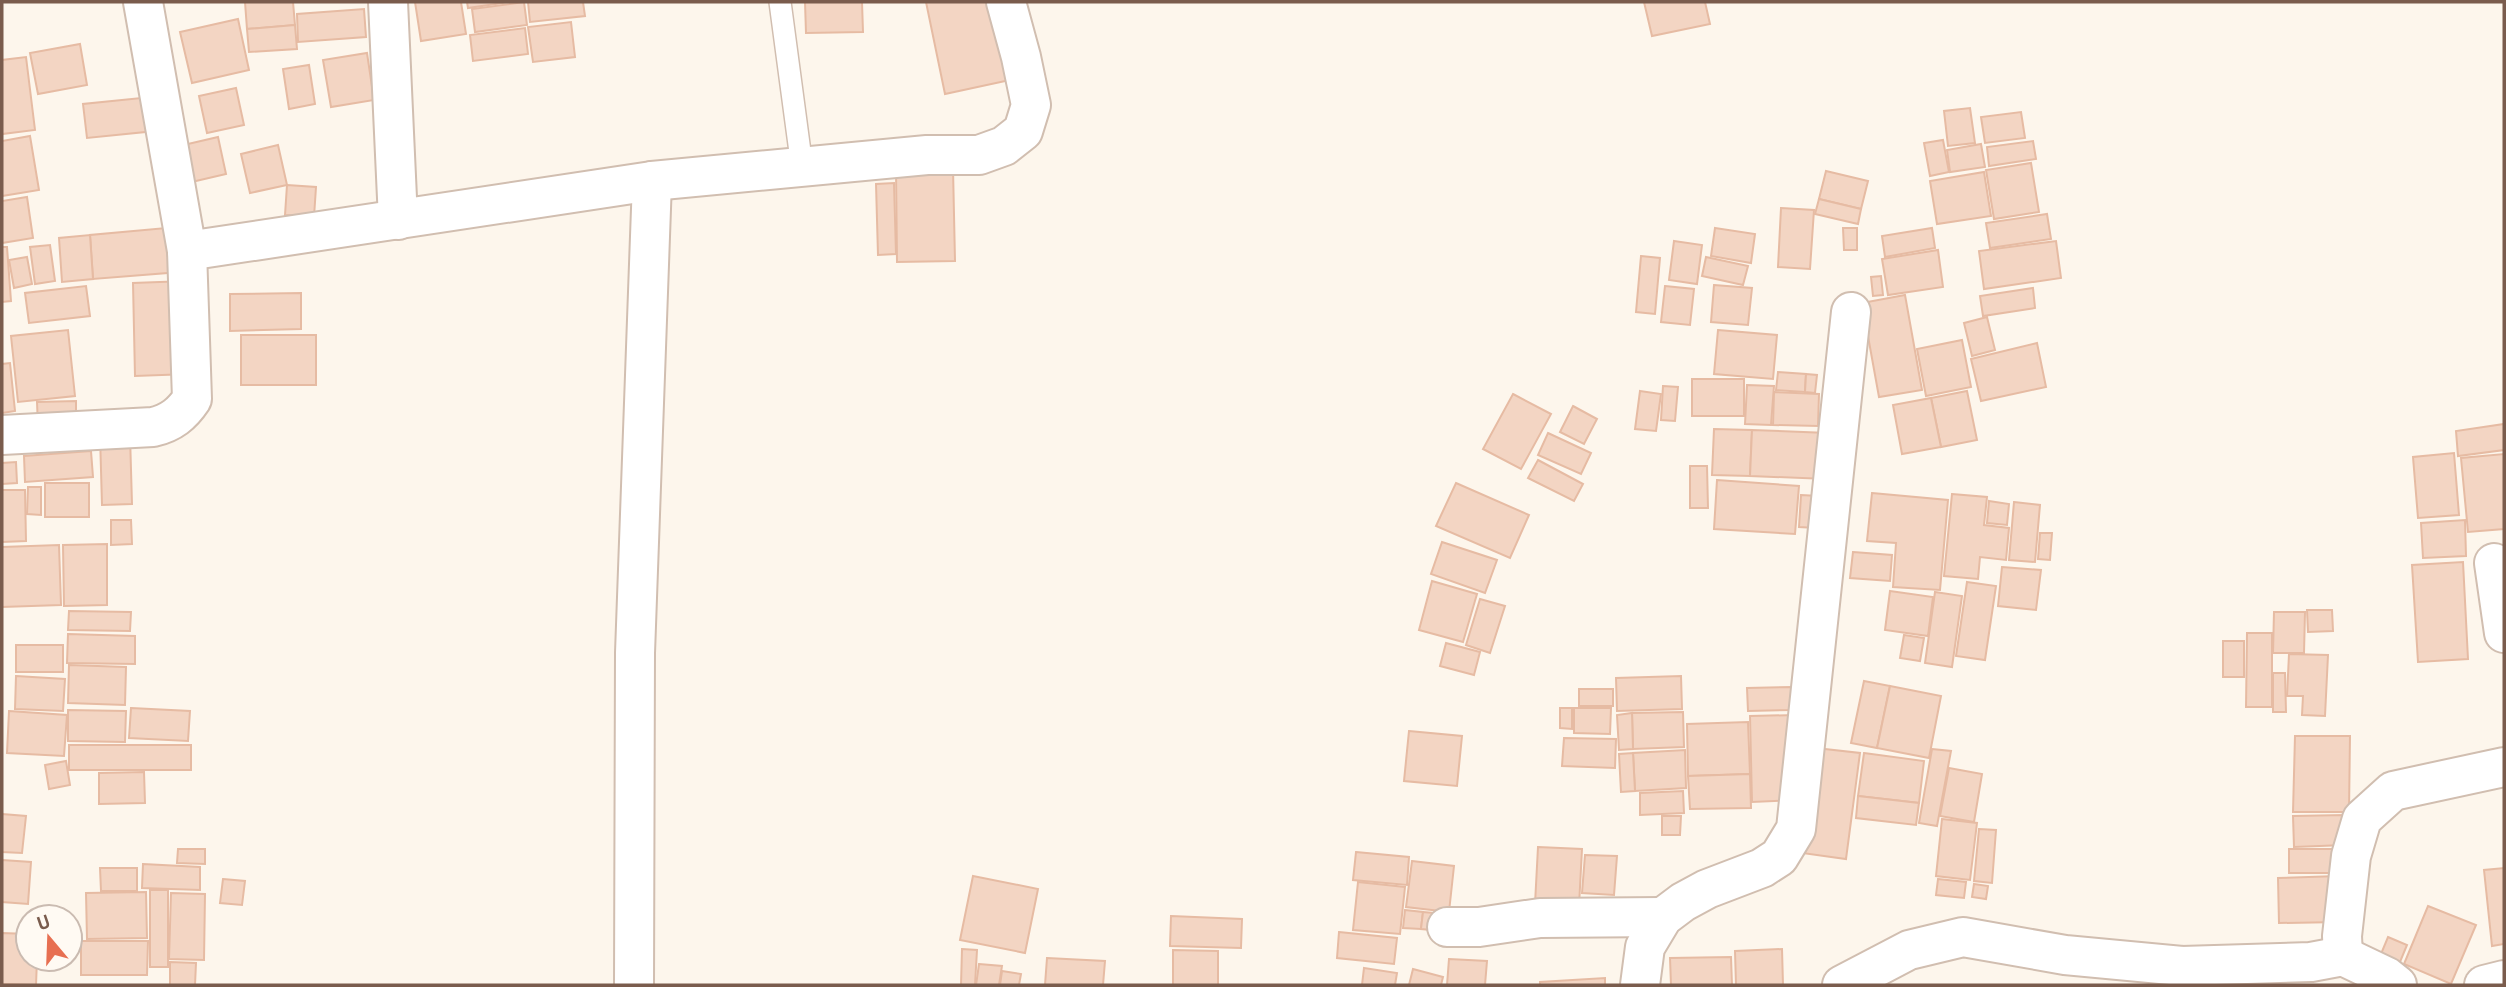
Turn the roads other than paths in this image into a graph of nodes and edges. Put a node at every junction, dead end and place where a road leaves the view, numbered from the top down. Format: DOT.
graph roads {
  1 [pos="143,2"];
  2 [pos="388,2"];
  3 [pos="780,2"];
  4 [pos="1006,2"];
  5 [pos="802,167"];
  6 [pos="652,181"];
  7 [pos="398,220"];
  8 [pos="187,251"];
  9 [pos="1850,312"];
  10 [pos="2,435"];
  11 [pos="2494,563"];
  12 [pos="2504,634"];
  13 [pos="2504,767"];
  14 [pos="1663,918"];
  15 [pos="1447,927"];
  16 [pos="2343,956"];
  17 [pos="2504,980"];
  18 [pos="634,985"];
  19 [pos="1640,985"];
  20 [pos="1842,985"];
  21 [pos="2397,985"];
  22 [pos="2484,985"];
  1 -- 8 [label="street"];
  2 -- 7 [label="street"];
  3 -- 5 [label="lane"];
  4 -- 5 [label="street"];
  5 -- 6 [label="street"];
  6 -- 7 [label="street"];
  6 -- 18 [label="street"];
  7 -- 8 [label="street"];
  8 -- 10 [label="street"];
  9 -- 14 [label="street"];
  11 -- 12 [label="street"];
  13 -- 16 [label="street"];
  14 -- 15 [label="street"];
  14 -- 19 [label="street"];
  16 -- 20 [label="street"];
  16 -- 21 [label="street"];
  17 -- 22 [label="street"];
}
